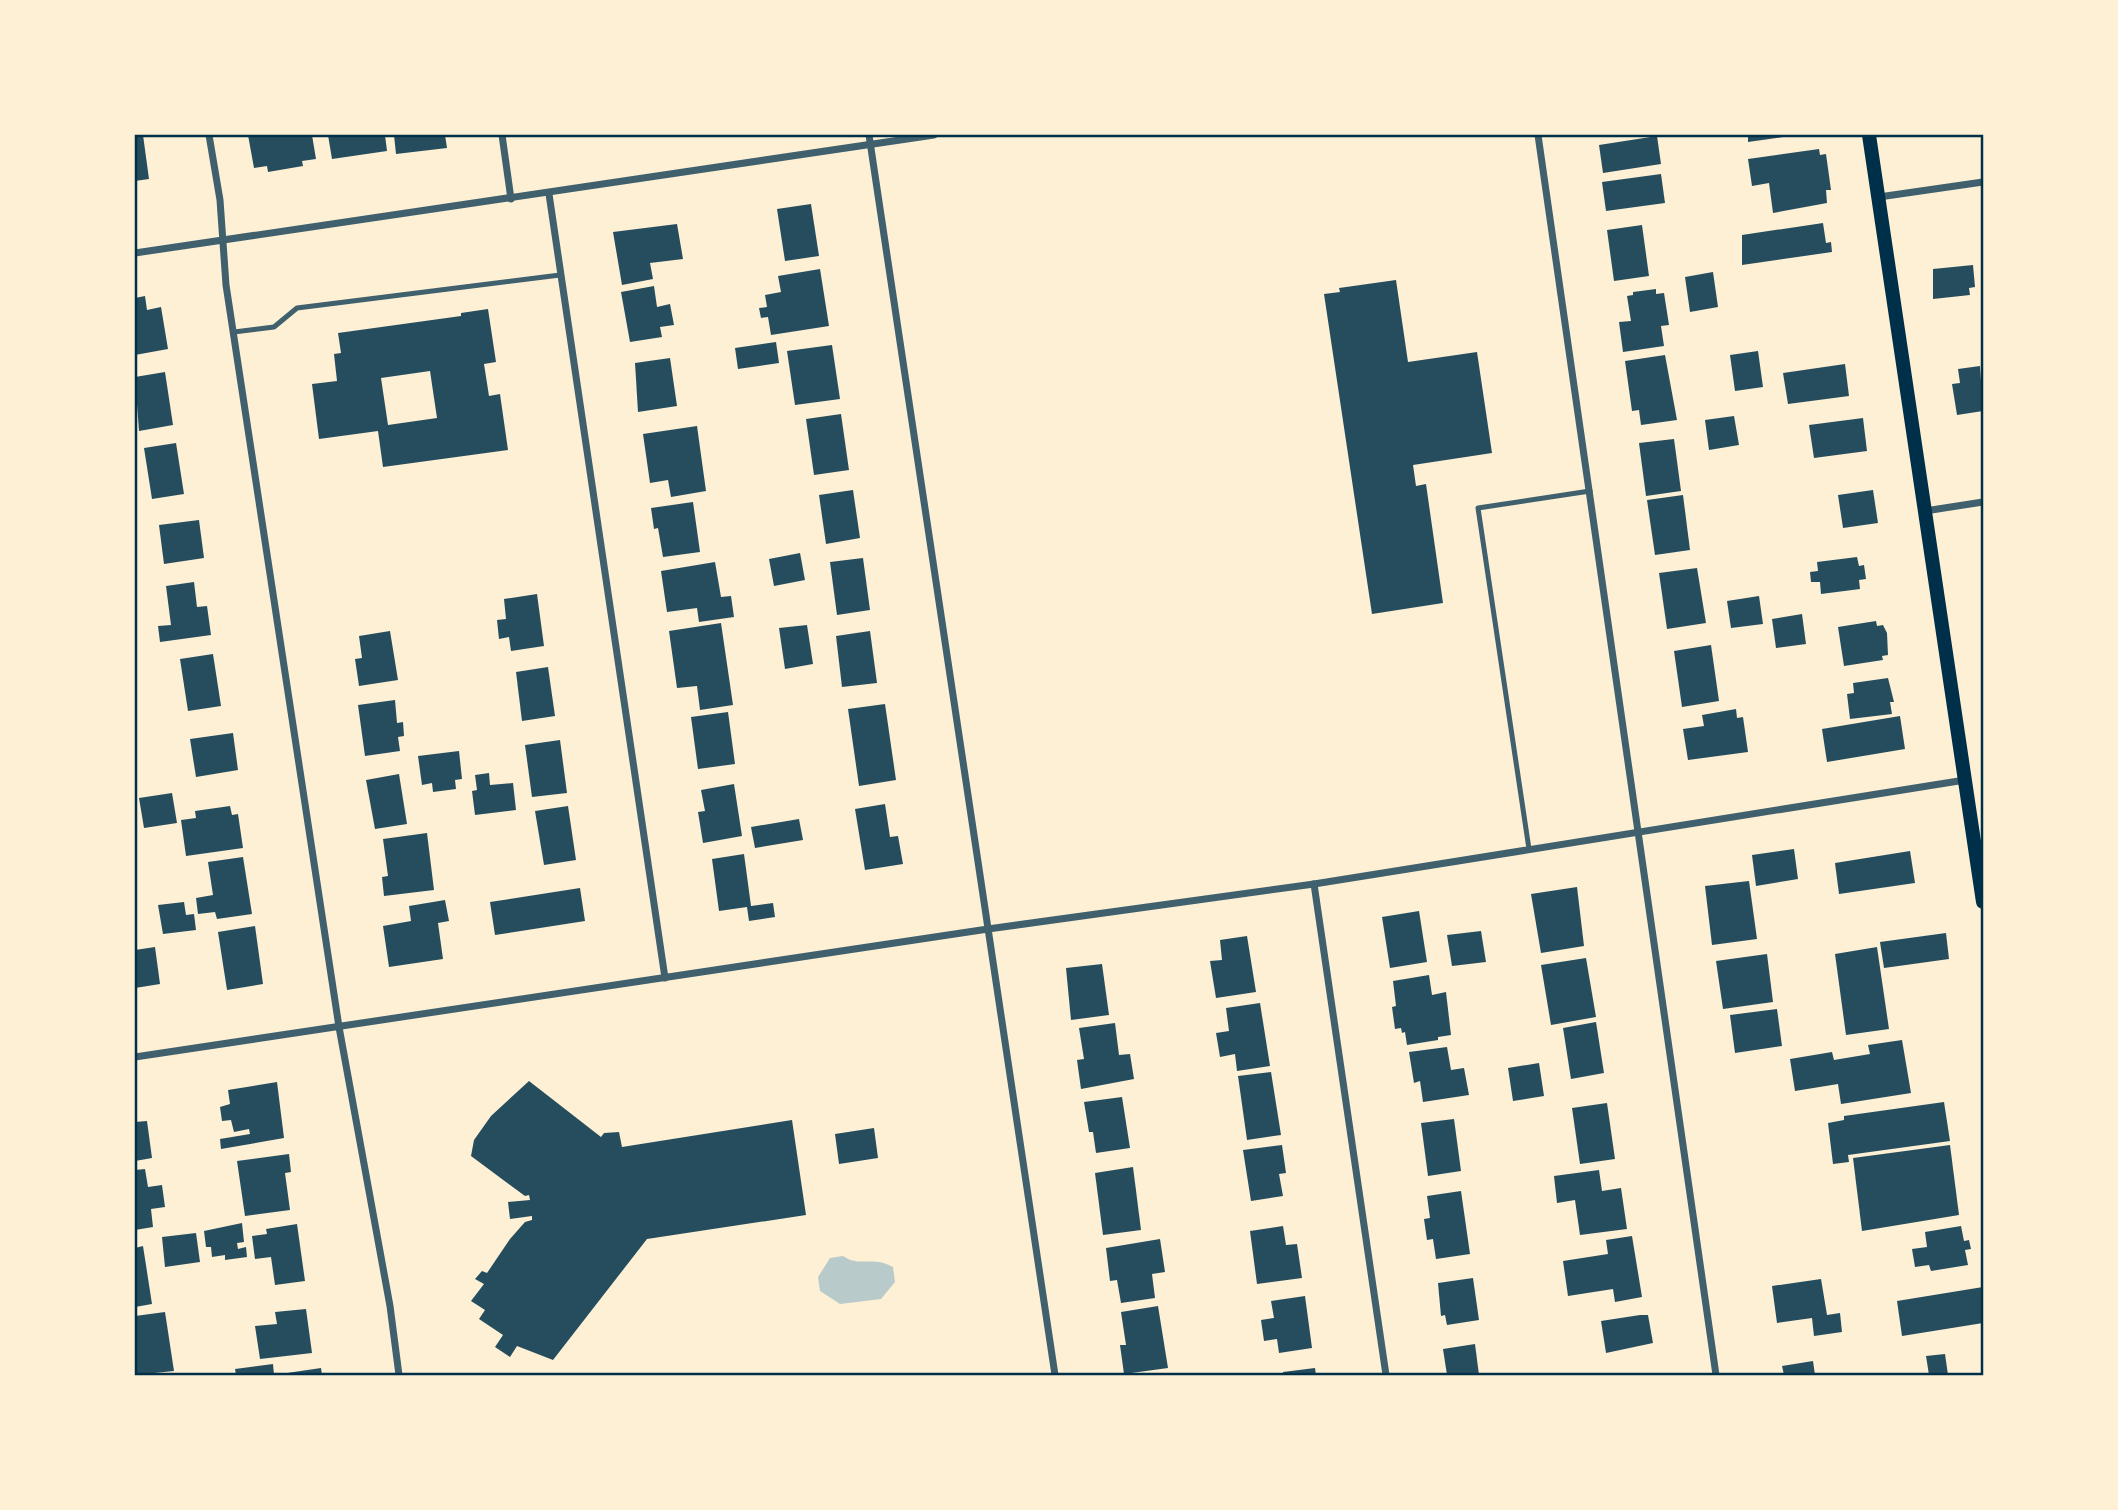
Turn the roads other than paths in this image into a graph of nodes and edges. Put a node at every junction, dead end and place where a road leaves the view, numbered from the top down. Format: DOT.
graph roads {
  1 [pos="209,135"];
  2 [pos="502,135"];
  3 [pos="869,135"];
  4 [pos="934,135"];
  5 [pos="1538,135"];
  6 [pos="1869,135"];
  7 [pos="870,144"];
  8 [pos="1983,182"];
  9 [pos="549,194"];
  10 [pos="1879,197"];
  11 [pos="511,199"];
  12 [pos="223,242"];
  13 [pos="135,253"];
  14 [pos="560,275"];
  15 [pos="234,332"];
  16 [pos="1590,491"];
  17 [pos="1983,502"];
  18 [pos="1925,511"];
  19 [pos="1965,780"];
  20 [pos="1978,828"];
  21 [pos="1639,831"];
  22 [pos="1529,849"];
  23 [pos="1314,884"];
  24 [pos="1983,902"];
  25 [pos="988,929"];
  26 [pos="665,978"];
  27 [pos="339,1027"];
  28 [pos="135,1057"];
  29 [pos="399,1375"];
  30 [pos="1055,1375"];
  31 [pos="1386,1375"];
  32 [pos="1716,1375"];
  1 -- 12 [label="street"];
  2 -- 11 [label="street"];
  3 -- 7 [label="street"];
  4 -- 7 [label="street"];
  5 -- 16 [label="street"];
  6 -- 10 [label="main road"];
  7 -- 9 [label="street"];
  7 -- 25 [label="street"];
  8 -- 10 [label="street"];
  9 -- 11 [label="street"];
  9 -- 14 [label="street"];
  10 -- 18 [label="main road"];
  11 -- 12 [label="street"];
  12 -- 13 [label="street"];
  12 -- 15 [label="street"];
  14 -- 15 [label="lane"];
  14 -- 26 [label="street"];
  15 -- 27 [label="street"];
  16 -- 21 [label="street"];
  16 -- 22 [label="lane"];
  17 -- 18 [label="street"];
  18 -- 19 [label="main road"];
  19 -- 20 [label="main road"];
  19 -- 21 [label="street"];
  20 -- 24 [label="main road"];
  21 -- 22 [label="street"];
  21 -- 32 [label="street"];
  22 -- 23 [label="street"];
  23 -- 25 [label="street"];
  23 -- 31 [label="street"];
  25 -- 26 [label="street"];
  25 -- 30 [label="street"];
  26 -- 27 [label="street"];
  27 -- 28 [label="street"];
  27 -- 29 [label="street"];
}
